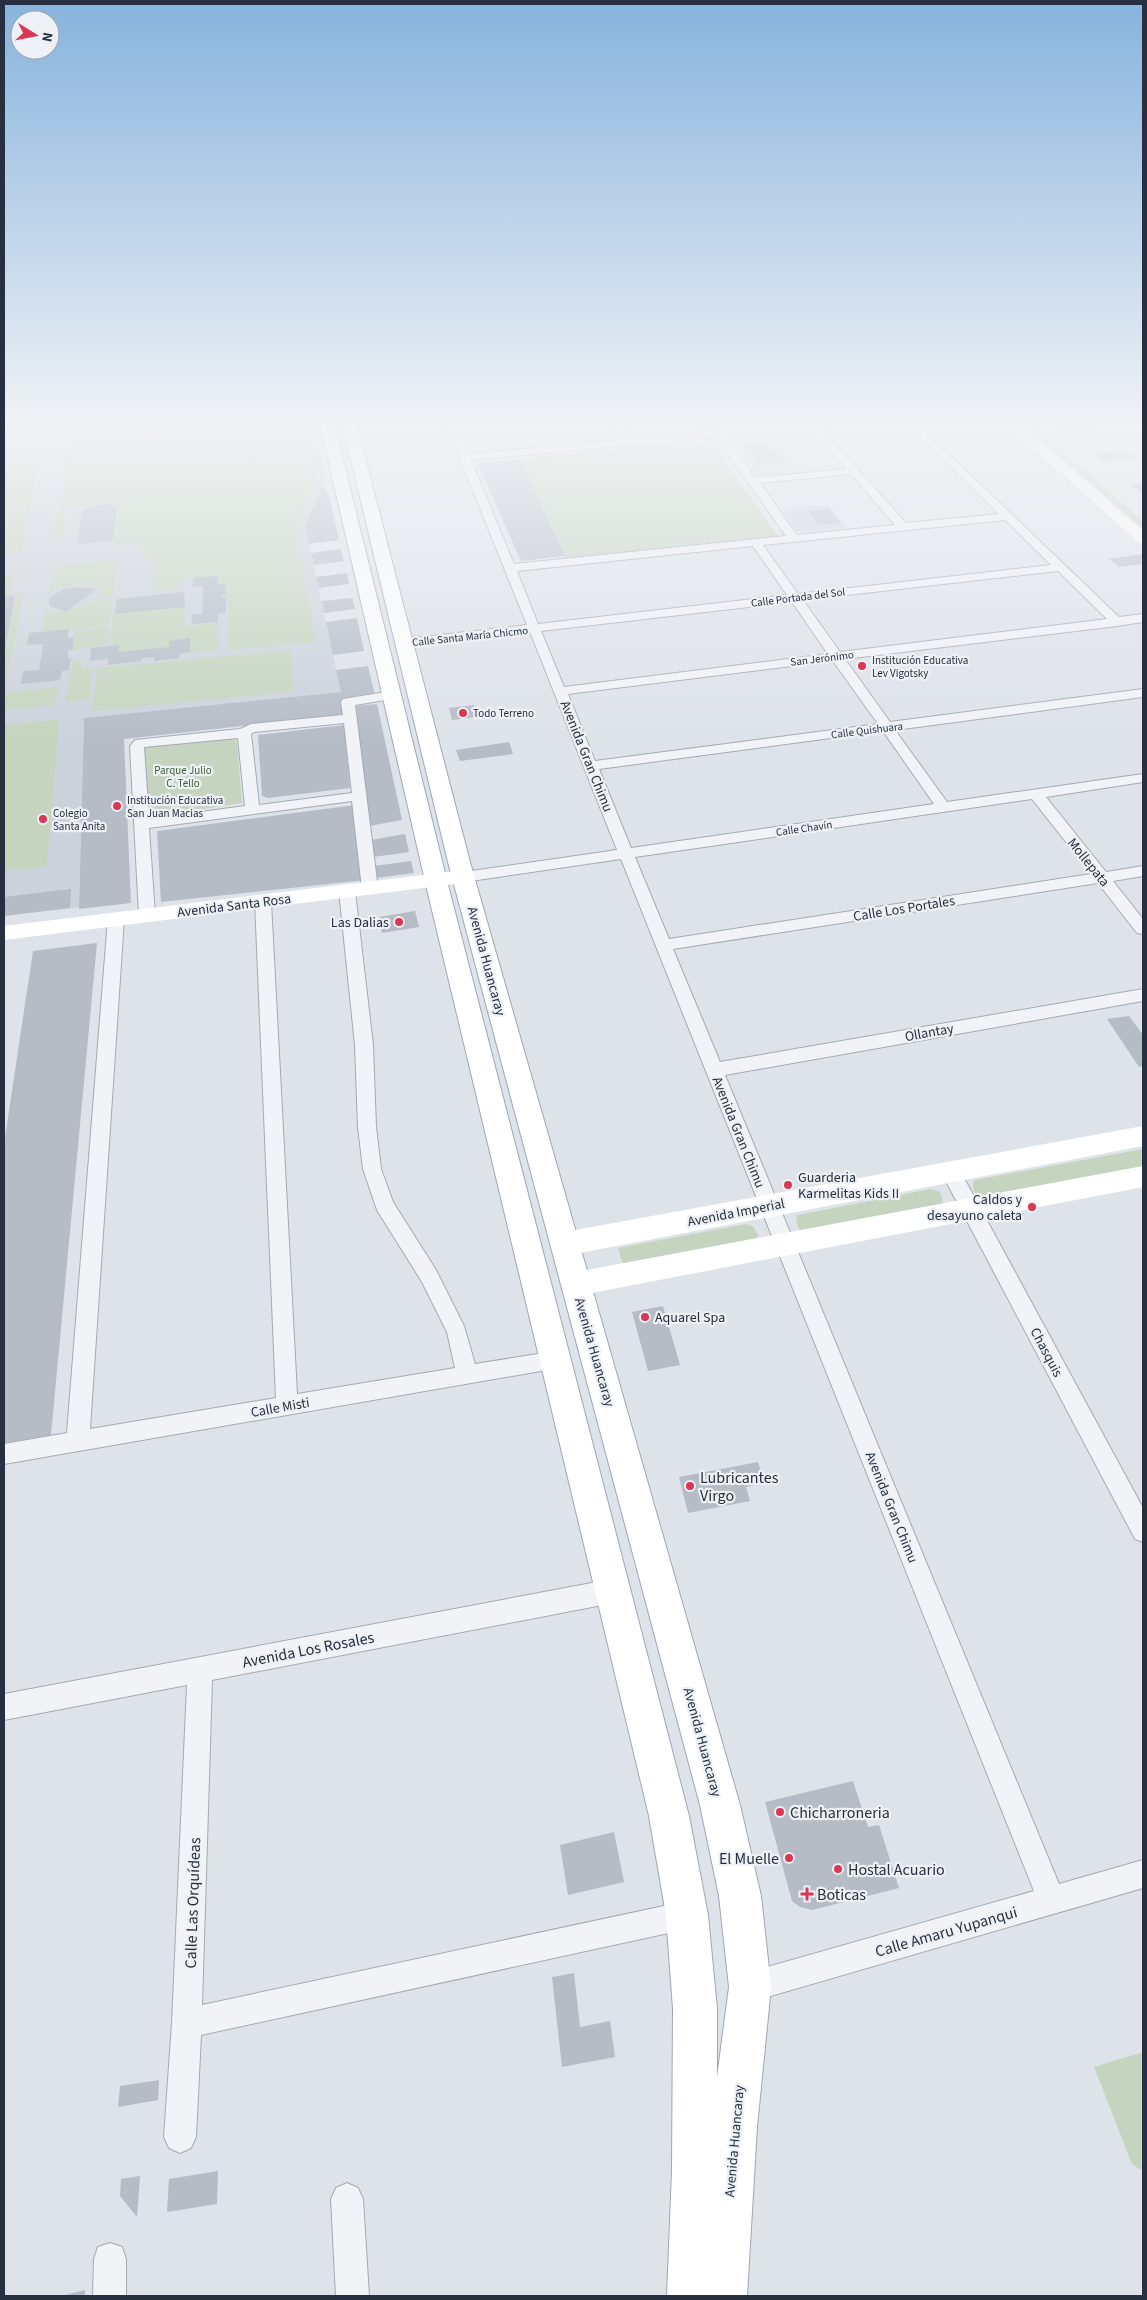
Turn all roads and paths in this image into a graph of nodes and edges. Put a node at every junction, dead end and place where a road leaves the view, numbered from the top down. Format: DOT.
graph roads {
  1 [pos="352,526"];
  2 [pos="375,526"];
  3 [pos="494,526"];
  4 [pos="785,526"];
  5 [pos="909,526"];
  6 [pos="1019,526"];
  7 [pos="1129,526"];
  8 [pos="903,527"];
  9 [pos="794,539"];
  10 [pos="1143,539"];
  11 [pos="756,543"];
  12 [pos="1061,567"];
  13 [pos="511,568"];
  14 [pos="795,598"];
  15 [pos="1143,618"];
  16 [pos="1117,622"];
  17 [pos="536,628"];
  18 [pos="404,643"];
  19 [pos="835,657"];
  20 [pos="561,691"];
  21 [pos="1143,694"];
  22 [pos="392,695"];
  23 [pos="349,718"];
  24 [pos="885,727"];
  25 [pos="243,733"];
  26 [pos="591,766"];
  27 [pos="1143,778"];
  28 [pos="1036,794"];
  29 [pos="359,796"];
  30 [pos="943,807"];
  31 [pos="252,810"];
  32 [pos="142,824"];
  33 [pos="626,854"];
  34 [pos="1143,872"];
  35 [pos="1102,878"];
  36 [pos="450,879"];
  37 [pos="370,888"];
  38 [pos="347,891"];
  39 [pos="263,902"];
  40 [pos="147,916"];
  41 [pos="116,919"];
  42 [pos="1143,929"];
  43 [pos="4,933"];
  44 [pos="664,945"];
  45 [pos="1143,996"];
  46 [pos="714,1070"];
  47 [pos="1143,1136"];
  48 [pos="951,1172"];
  49 [pos="1143,1176"];
  50 [pos="769,1206"];
  51 [pos="970,1209"];
  52 [pos="564,1244"];
  53 [pos="785,1244"];
  54 [pos="576,1284"];
  55 [pos="556,1360"];
  56 [pos="467,1376"];
  57 [pos="287,1406"];
  58 [pos="78,1441"];
  59 [pos="4,1454"];
  60 [pos="1143,1531"];
  61 [pos="613,1591"];
  62 [pos="200,1669"];
  63 [pos="4,1707"];
  64 [pos="1143,1874"];
  65 [pos="1052,1900"];
  66 [pos="687,1914"];
  67 [pos="750,1987"];
  68 [pos="187,2023"];
  69 [pos="180,2137"];
  70 [pos="347,2199"];
  71 [pos="110,2259"];
  72 [pos="108,2296"];
  73 [pos="353,2296"];
  74 [pos="691,2296"];
  75 [pos="723,2296"];
  1 -- 22 [label="main road, Avenida Huancaray"];
  2 -- 18 [label="main road, Avenida Huancaray"];
  3 -- 13 [label="street, Avenida Gran Chimu"];
  4 -- 9 [label="street"];
  5 -- 8 [label="street"];
  6 -- 12 [label="street"];
  7 -- 10 [label="street"];
  8 -- 9 [label="street"];
  9 -- 11 [label="street"];
  11 -- 13 [label="street"];
  11 -- 14 [label="street"];
  12 -- 14 [label="street, Calle Portada del Sol"];
  12 -- 16 [label="street"];
  13 -- 17 [label="street, Avenida Gran Chimu"];
  14 -- 17 [label="street, Calle Portada del Sol"];
  14 -- 19 [label="street"];
  15 -- 16 [label="street, San Jerónimo"];
  16 -- 19 [label="street, San Jerónimo"];
  17 -- 18 [label="street, Calle Santa María Chicmo"];
  17 -- 20 [label="street, Avenida Gran Chimu"];
  18 -- 36 [label="main road, Avenida Huancaray"];
  19 -- 20 [label="street, San Jerónimo"];
  19 -- 24 [label="street"];
  20 -- 26 [label="street, Avenida Gran Chimu"];
  21 -- 24 [label="street, Calle Quishuara"];
  22 -- 23 [label="street"];
  22 -- 36 [label="main road, Avenida Huancaray"];
  23 -- 25 [label="street"];
  23 -- 29 [label="street"];
  24 -- 26 [label="street, Calle Quishuara"];
  24 -- 30 [label="street"];
  25 -- 31 [label="street"];
  25 -- 32 [label="street"];
  26 -- 33 [label="street, Avenida Gran Chimu"];
  27 -- 28 [label="street, Calle Chavín"];
  28 -- 30 [label="street, Calle Chavín"];
  28 -- 35 [label="street, Mollepata"];
  29 -- 31 [label="street"];
  29 -- 37 [label="street"];
  30 -- 33 [label="street, Calle Chavín"];
  31 -- 32 [label="street"];
  32 -- 40 [label="street"];
  33 -- 36 [label="street, Calle Chavín"];
  33 -- 44 [label="street, Avenida Gran Chimu"];
  34 -- 35 [label="street, Calle Los Portales"];
  35 -- 42 [label="street, Mollepata"];
  35 -- 44 [label="street, Calle Los Portales"];
  36 -- 37 [label="street, Avenida Santa Rosa"];
  36 -- 52 [label="main road, Avenida Huancaray"];
  36 -- 55 [label="main road, Avenida Huancaray"];
  37 -- 38 [label="street, Avenida Santa Rosa"];
  38 -- 39 [label="street, Avenida Santa Rosa"];
  38 -- 56 [label="street"];
  39 -- 40 [label="street, Avenida Santa Rosa"];
  39 -- 57 [label="street"];
  40 -- 41 [label="street, Avenida Santa Rosa"];
  41 -- 43 [label="street, Avenida Santa Rosa"];
  41 -- 58 [label="street"];
  44 -- 46 [label="street, Avenida Gran Chimu"];
  45 -- 46 [label="street, Ollantay"];
  46 -- 50 [label="street, Avenida Gran Chimu"];
  47 -- 48 [label="street, Avenida Imperial"];
  48 -- 50 [label="street, Avenida Imperial"];
  48 -- 51 [label="street, Chasquis"];
  49 -- 51 [label="street"];
  50 -- 52 [label="street, Avenida Imperial"];
  50 -- 53 [label="street, Avenida Gran Chimu"];
  51 -- 53 [label="street"];
  51 -- 60 [label="street, Chasquis"];
  52 -- 54 [label="main road, Avenida Huancaray"];
  53 -- 54 [label="street"];
  53 -- 65 [label="street, Avenida Gran Chimu"];
  54 -- 67 [label="main road, Avenida Huancaray"];
  55 -- 56 [label="street, Calle Misti"];
  55 -- 61 [label="main road, Avenida Huancaray"];
  56 -- 57 [label="street, Calle Misti"];
  57 -- 58 [label="street, Calle Misti"];
  58 -- 59 [label="street, Calle Misti"];
  61 -- 62 [label="street, Avenida Los Rosales"];
  61 -- 66 [label="main road, Avenida Huancaray"];
  62 -- 63 [label="street, Avenida Los Rosales"];
  62 -- 68 [label="street, Calle Las Orquídeas"];
  64 -- 65 [label="street, Calle Amaru Yupanqui"];
  65 -- 67 [label="street, Calle Amaru Yupanqui"];
  66 -- 68 [label="street"];
  66 -- 74 [label="main road, Avenida Huancaray"];
  67 -- 75 [label="main road, Avenida Huancaray"];
  68 -- 69 [label="street, Calle Las Orquídeas"];
  70 -- 73 [label="street"];
  71 -- 72 [label="street"];
}
